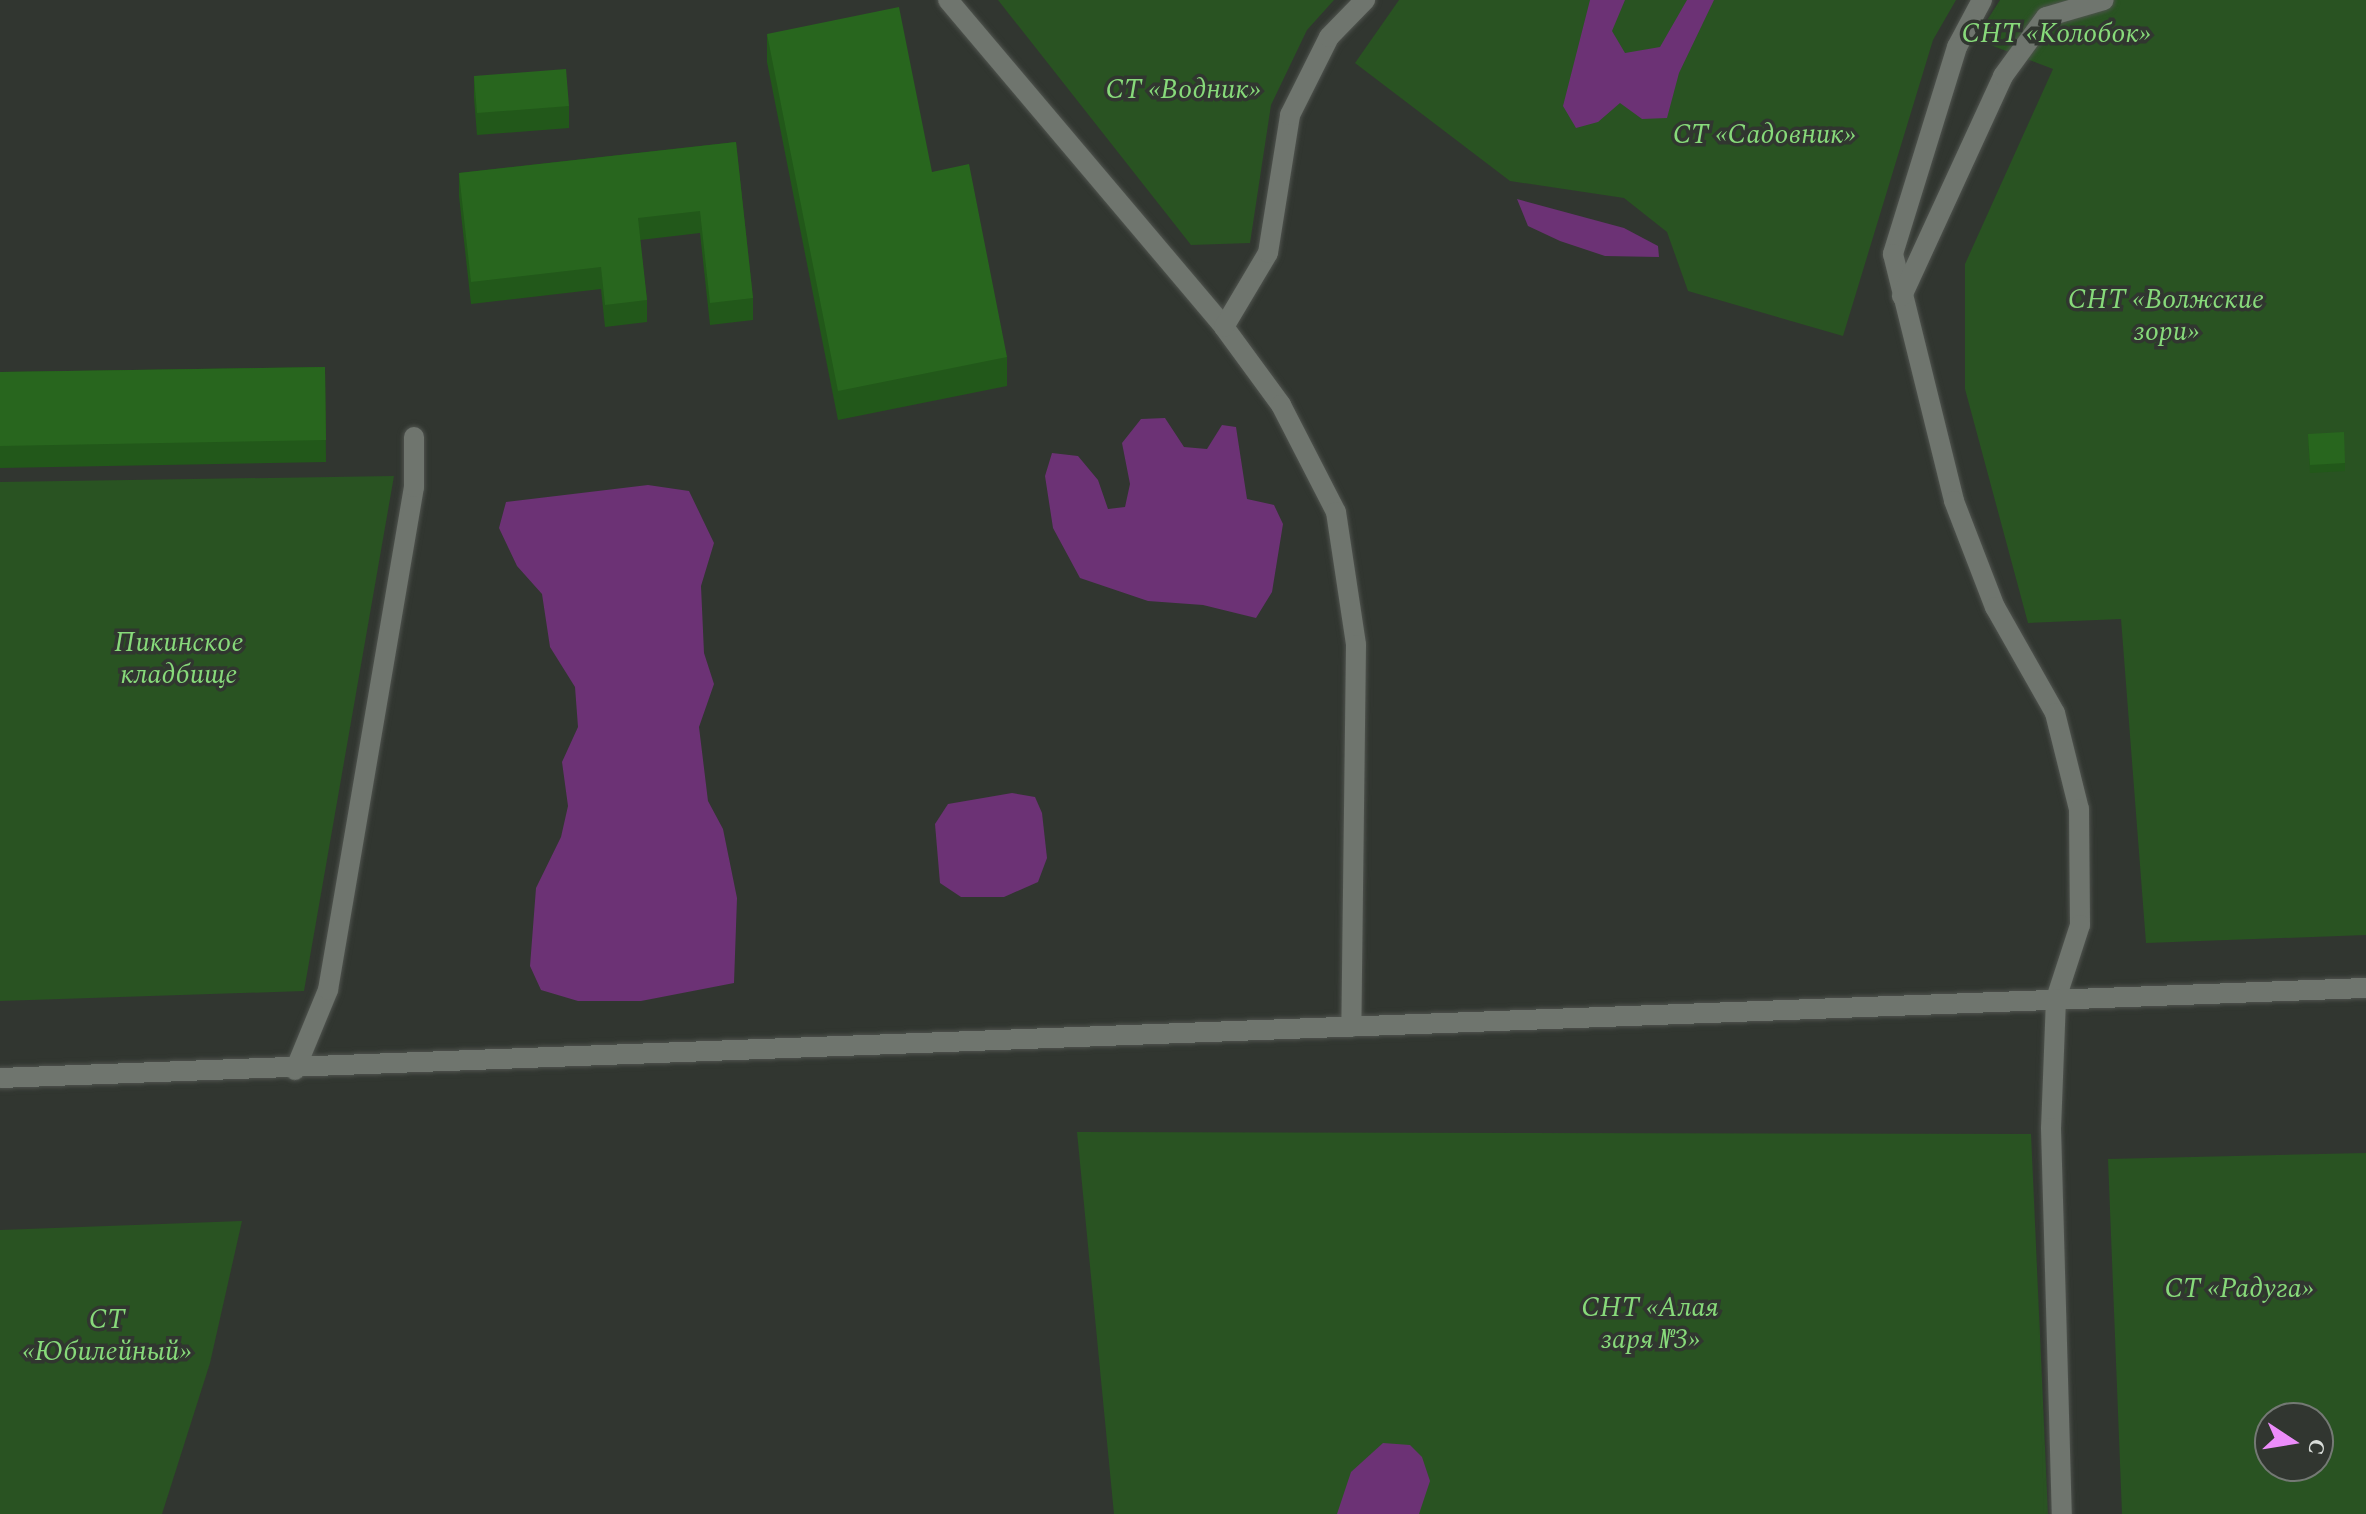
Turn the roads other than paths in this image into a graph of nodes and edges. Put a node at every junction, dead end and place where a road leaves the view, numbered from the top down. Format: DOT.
graph roads {
  1 [pos="948,0"];
  2 [pos="1365,0"];
  3 [pos="1982,0"];
  4 [pos="2104,0"];
  5 [pos="1902,296"];
  6 [pos="1224,327"];
  7 [pos="414,437"];
  8 [pos="2366,988"];
  9 [pos="2056,999"];
  10 [pos="1351,1027"];
  11 [pos="295,1070"];
  12 [pos="0,1078"];
  13 [pos="2062,1514"];
  1 -- 6 [label="street"];
  2 -- 6 [label="street"];
  3 -- 5 [label="street"];
  4 -- 5 [label="street"];
  5 -- 9 [label="street"];
  6 -- 10 [label="street"];
  7 -- 11 [label="street"];
  8 -- 9 [label="street"];
  9 -- 10 [label="street"];
  9 -- 13 [label="street"];
  10 -- 11 [label="street"];
  11 -- 12 [label="street"];
}
